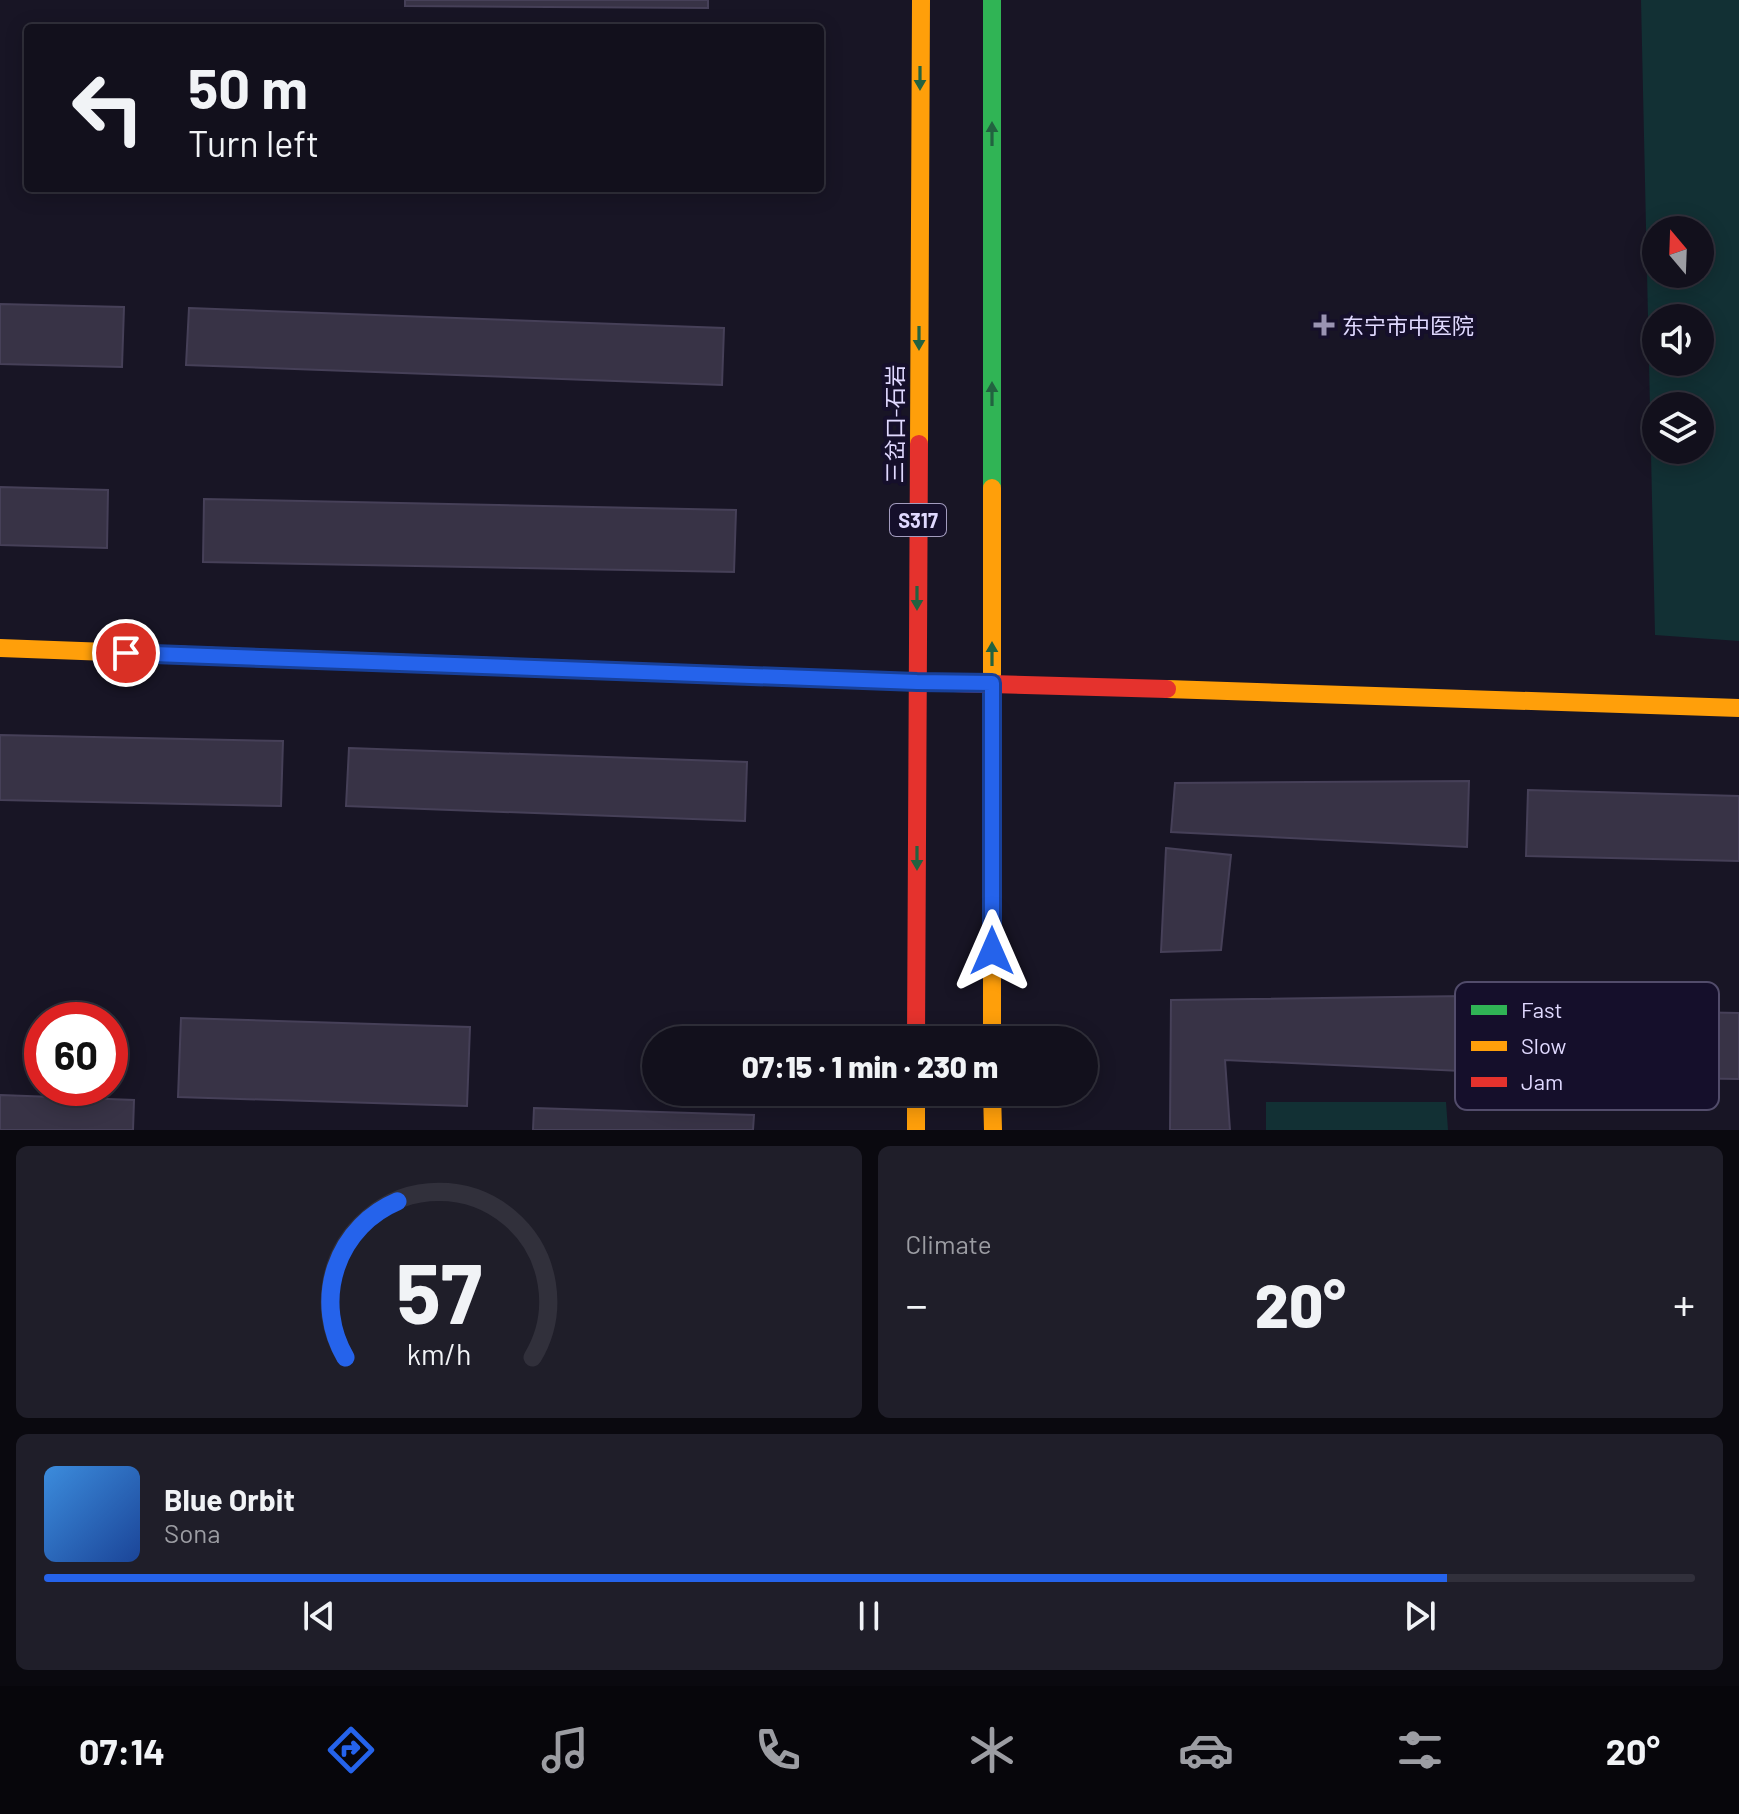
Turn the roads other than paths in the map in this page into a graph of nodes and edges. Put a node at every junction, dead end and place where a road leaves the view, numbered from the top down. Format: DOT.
graph roads {
  1 [pos="921,0"];
  2 [pos="992,0"];
  3 [pos="0,648"];
  4 [pos="917,682"];
  5 [pos="992,683"];
  6 [pos="1739,708"];
  7 [pos="916,1026"];
  8 [pos="992,1026"];
  9 [pos="916,1106"];
  10 [pos="992,1106"];
  11 [pos="916,1130"];
  12 [pos="993,1130"];
  1 -- 4 [label="main road, 三岔口-石岩 / S317, one-way"];
  5 -- 2 [label="main road, one-way"];
  3 -- 4 [label="main road"];
  4 -- 5 [label="main road"];
  4 -- 7 [label="main road, 三岔口-石岩 / S317, one-way"];
  5 -- 6 [label="main road"];
  5 -- 8 [label="main road"];
  9 -- 11 [label="main road"];
  10 -- 12 [label="main road"];
}
